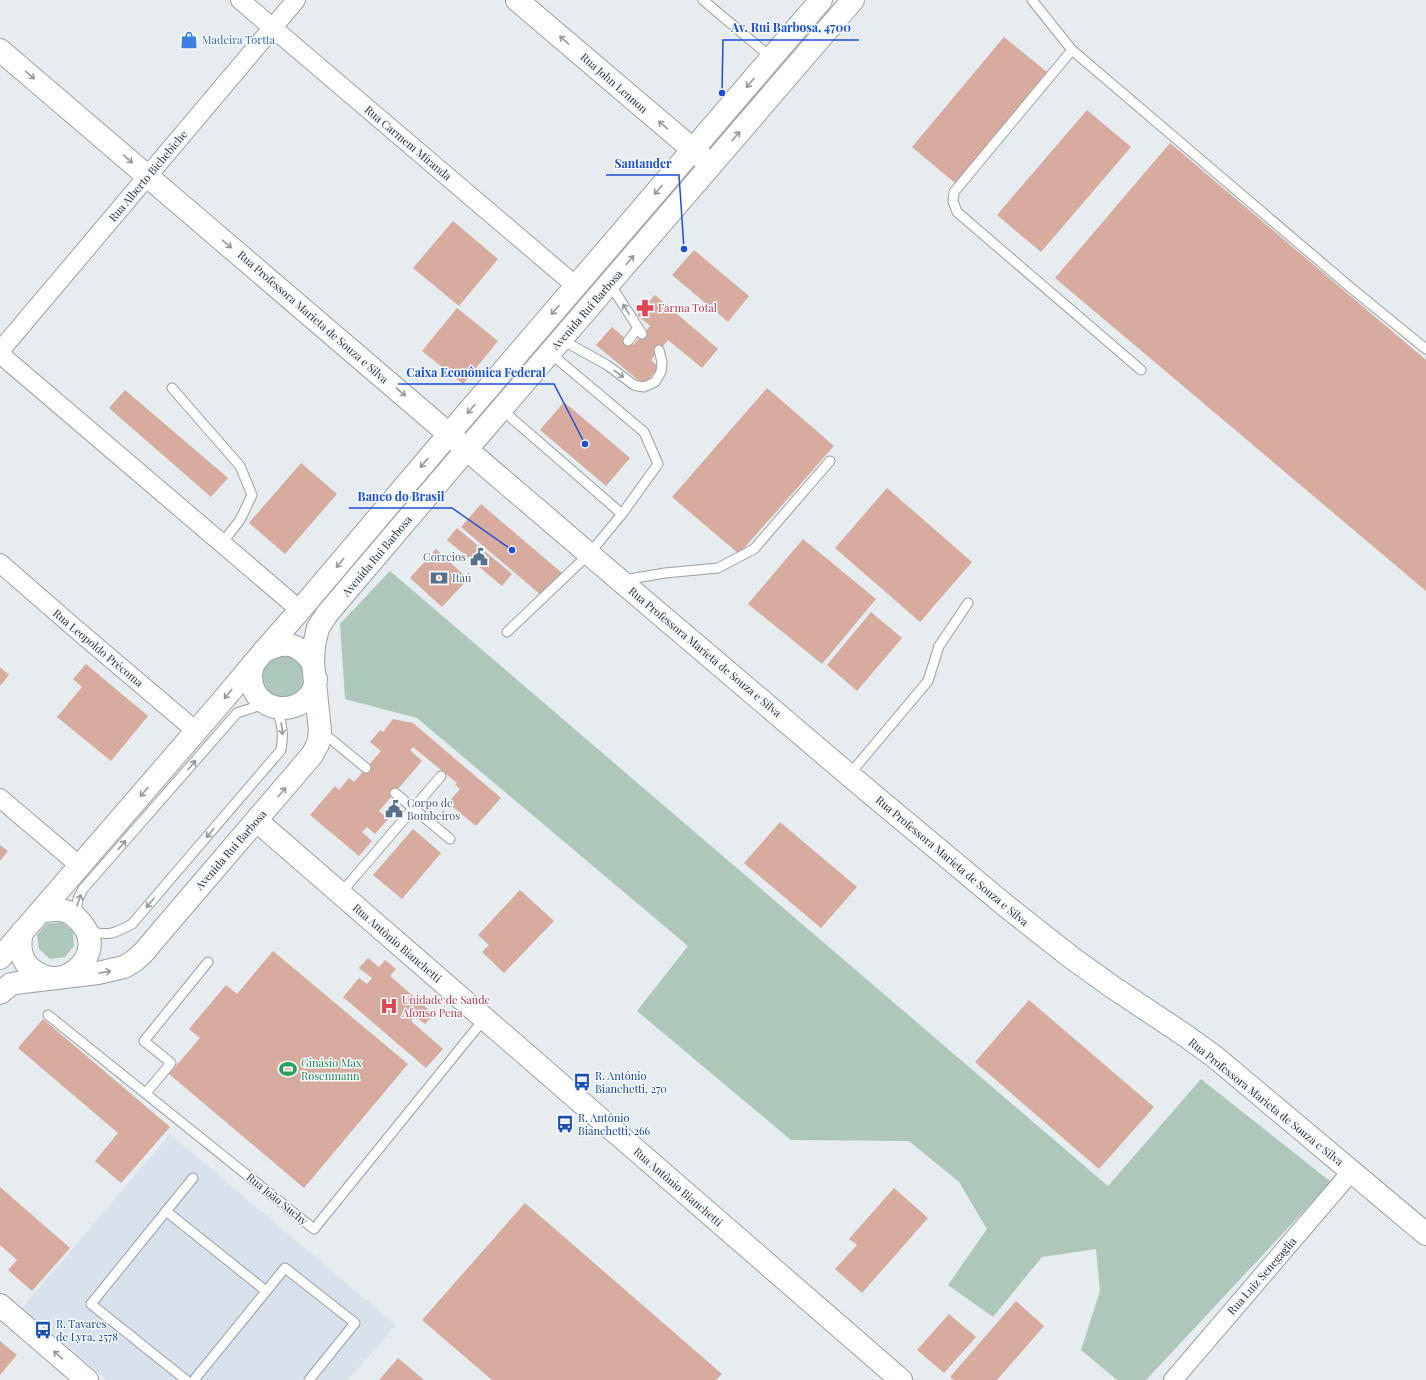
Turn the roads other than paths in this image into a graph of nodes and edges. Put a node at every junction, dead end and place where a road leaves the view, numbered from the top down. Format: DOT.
graph roads {
  1 [pos="240,0"];
  2 [pos="296,0"];
  3 [pos="517,0"];
  4 [pos="703,0"];
  5 [pos="822,0"];
  6 [pos="853,0"];
  7 [pos="1032,0"];
  8 [pos="272,28"];
  9 [pos="0,50"];
  10 [pos="1072,50"];
  11 [pos="772,58"];
  12 [pos="693,150"];
  13 [pos="710,165"];
  14 [pos="148,176"];
  15 [pos="610,284"];
  16 [pos="576,286"];
  17 [pos="628,340"];
  18 [pos="556,346"];
  19 [pos="1426,349"];
  20 [pos="659,350"];
  21 [pos="0,351"];
  22 [pos="0,354"];
  23 [pos="1141,370"];
  24 [pos="172,388"];
  25 [pos="501,410"];
  26 [pos="449,434"];
  27 [pos="467,449"];
  28 [pos="830,461"];
  29 [pos="622,514"];
  30 [pos="222,543"];
  31 [pos="589,554"];
  32 [pos="0,563"];
  33 [pos="621,581"];
  34 [pos="968,603"];
  35 [pos="300,610"];
  36 [pos="507,632"];
  37 [pos="259,657"];
  38 [pos="315,671"];
  39 [pos="272,707"];
  40 [pos="320,730"];
  41 [pos="196,731"];
  42 [pos="366,768"];
  43 [pos="849,775"];
  44 [pos="441,776"];
  45 [pos="395,793"];
  46 [pos="0,798"];
  47 [pos="413,808"];
  48 [pos="257,821"];
  49 [pos="450,839"];
  50 [pos="80,866"];
  51 [pos="340,894"];
  52 [pos="41,912"];
  53 [pos="81,923"];
  54 [pos="22,932"];
  55 [pos="0,958"];
  56 [pos="208,962"];
  57 [pos="59,977"];
  58 [pos="0,993"];
  59 [pos="48,1015"];
  60 [pos="484,1019"];
  61 [pos="146,1094"];
  62 [pos="1351,1172"];
  63 [pos="193,1178"];
  64 [pos="166,1211"];
  65 [pos="1426,1234"];
  66 [pos="266,1291"];
  67 [pos="0,1305"];
  68 [pos="87,1380"];
  69 [pos="186,1380"];
  70 [pos="194,1380"];
  71 [pos="309,1380"];
  72 [pos="901,1380"];
  73 [pos="1173,1380"];
  1 -- 8 [label="street, Rua Carmem Miranda"];
  2 -- 8 [label="street, Rua Alberto Bichebiche"];
  12 -- 3 [label="main road, Rua John Lennon, one-way"];
  4 -- 11 [label="lane"];
  5 -- 11 [label="main road"];
  13 -- 6 [label="main road, Avenida Rui Barbosa, one-way"];
  7 -- 10 [label="lane"];
  8 -- 14 [label="street, Rua Alberto Bichebiche"];
  8 -- 16 [label="street, Rua Carmem Miranda"];
  9 -- 14 [label="main road, Rua Professora Marieta de Souza e Silva, one-way"];
  10 -- 19 [label="lane"];
  10 -- 23 [label="lane"];
  11 -- 12 [label="main road, one-way"];
  12 -- 13 [label="main road, Rua John Lennon"];
  12 -- 16 [label="main road, one-way"];
  15 -- 13 [label="main road, Avenida Rui Barbosa, one-way"];
  14 -- 21 [label="street, Rua Alberto Bichebiche"];
  14 -- 26 [label="main road, Rua Professora Marieta de Souza e Silva, one-way"];
  17 -- 15 [label="lane, one-way"];
  15 -- 18 [label="main road, Avenida Rui Barbosa"];
  16 -- 26 [label="main road, one-way"];
  18 -- 20 [label="lane, one-way"];
  18 -- 25 [label="main road, Avenida Rui Barbosa"];
  18 -- 29 [label="lane"];
  22 -- 30 [label="street"];
  24 -- 30 [label="lane"];
  25 -- 27 [label="main road, Avenida Rui Barbosa"];
  25 -- 29 [label="lane"];
  26 -- 27 [label="main road, Rua Professora Marieta de Souza e Silva"];
  26 -- 35 [label="main road, one-way"];
  27 -- 31 [label="main road, Rua Professora Marieta de Souza e Silva"];
  27 -- 38 [label="main road, Avenida Rui Barbosa"];
  28 -- 33 [label="lane"];
  29 -- 31 [label="lane"];
  30 -- 35 [label="street"];
  31 -- 33 [label="main road, Rua Professora Marieta de Souza e Silva"];
  31 -- 36 [label="lane"];
  32 -- 41 [label="street, Rua Leopoldo Précoma"];
  33 -- 43 [label="main road, Rua Professora Marieta de Souza e Silva"];
  34 -- 43 [label="lane"];
  35 -- 37 [label="main road"];
  37 -- 38 [label="main road"];
  37 -- 39 [label="main road"];
  37 -- 41 [label="main road, one-way"];
  38 -- 39 [label="main road"];
  38 -- 40 [label="main road, Avenida Rui Barbosa"];
  53 -- 39 [label="lane, one-way"];
  39 -- 53 [label="lane, one-way"];
  40 -- 42 [label="lane"];
  48 -- 40 [label="main road, Avenida Rui Barbosa, one-way"];
  41 -- 50 [label="main road, one-way"];
  43 -- 62 [label="main road, Rua Professora Marieta de Souza e Silva"];
  44 -- 47 [label="lane"];
  45 -- 47 [label="lane"];
  46 -- 50 [label="street"];
  47 -- 49 [label="lane"];
  47 -- 51 [label="lane"];
  48 -- 51 [label="main road, Rua Antônio Bianchetti"];
  57 -- 48 [label="main road, Avenida Rui Barbosa, one-way"];
  50 -- 52 [label="main road"];
  51 -- 60 [label="main road, Rua Antônio Bianchetti"];
  52 -- 53 [label="main road"];
  52 -- 54 [label="main road"];
  53 -- 57 [label="main road"];
  54 -- 55 [label="main road"];
  54 -- 57 [label="main road"];
  56 -- 61 [label="lane"];
  57 -- 58 [label="main road, Avenida Rui Barbosa"];
  59 -- 61 [label="lane, Rua João Suchy"];
  60 -- 61 [label="lane, Rua João Suchy"];
  60 -- 72 [label="main road, Rua Antônio Bianchetti"];
  62 -- 65 [label="main road, Rua Professora Marieta de Souza e Silva"];
  62 -- 73 [label="street, Rua Luiz Senegaglia"];
  63 -- 64 [label="lane"];
  64 -- 66 [label="lane"];
  64 -- 69 [label="lane"];
  66 -- 70 [label="lane"];
  66 -- 71 [label="lane"];
  68 -- 67 [label="main road, one-way"];
}
